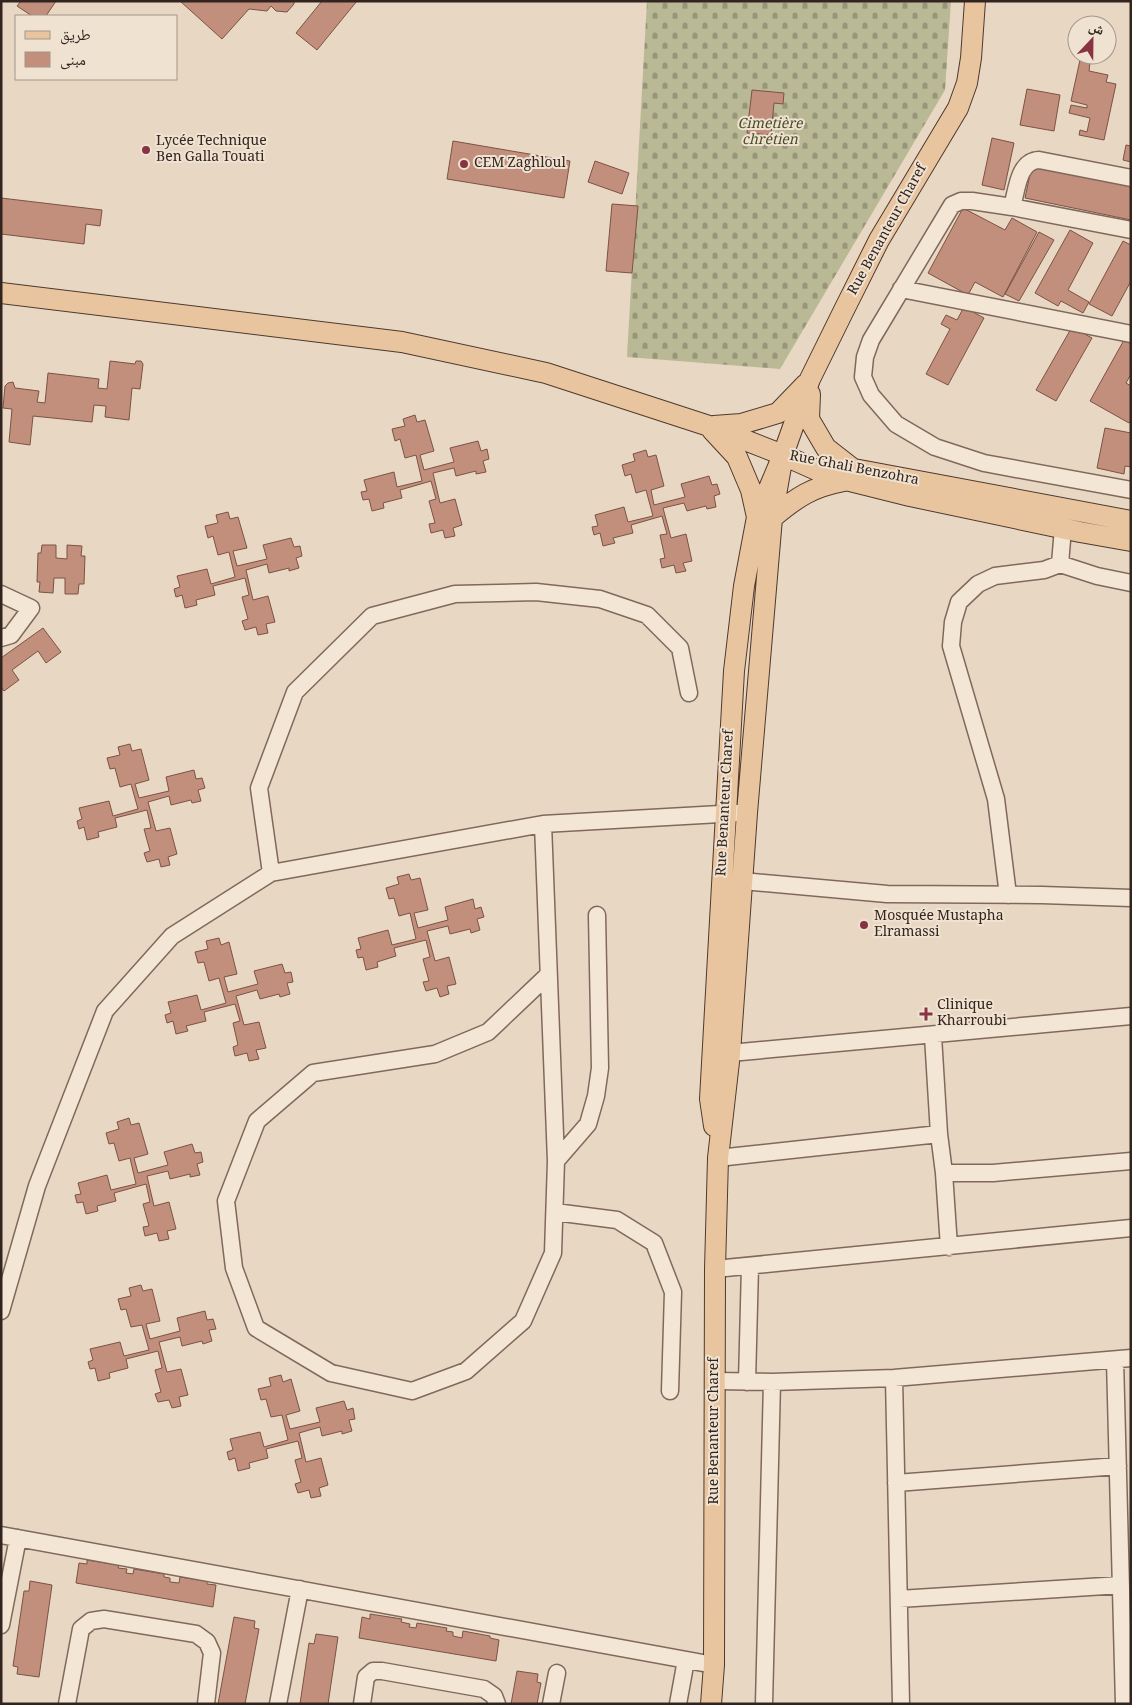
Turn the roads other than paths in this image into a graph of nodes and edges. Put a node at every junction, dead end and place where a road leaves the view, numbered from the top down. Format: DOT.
graph roads {
  1 [pos="975,1"];
  2 [pos="1131,178"];
  3 [pos="1012,207"];
  4 [pos="1131,230"];
  5 [pos="901,289"];
  6 [pos="1,294"];
  7 [pos="1131,334"];
  8 [pos="810,379"];
  9 [pos="709,426"];
  10 [pos="783,455"];
  11 [pos="850,474"];
  12 [pos="1131,490"];
  13 [pos="765,518"];
  14 [pos="1131,521"];
  15 [pos="1063,528"];
  16 [pos="1131,540"];
  17 [pos="1060,564"];
  18 [pos="1131,583"];
  19 [pos="1,594"];
  20 [pos="1,638"];
  21 [pos="689,693"];
  22 [pos="747,812"];
  23 [pos="725,814"];
  24 [pos="543,824"];
  25 [pos="271,873"];
  26 [pos="742,881"];
  27 [pos="1008,895"];
  28 [pos="1131,898"];
  29 [pos="597,915"];
  30 [pos="548,975"];
  31 [pos="1131,1016"];
  32 [pos="933,1036"];
  33 [pos="730,1053"];
  34 [pos="939,1134"];
  35 [pos="718,1158"];
  36 [pos="556,1161"];
  37 [pos="1131,1161"];
  38 [pos="944,1173"];
  39 [pos="554,1212"];
  40 [pos="1131,1228"];
  41 [pos="949,1247"];
  42 [pos="750,1266"];
  43 [pos="715,1269"];
  44 [pos="1,1311"];
  45 [pos="1123,1359"];
  46 [pos="894,1378"];
  47 [pos="716,1381"];
  48 [pos="747,1382"];
  49 [pos="772,1382"];
  50 [pos="670,1391"];
  51 [pos="1118,1466"];
  52 [pos="896,1483"];
  53 [pos="1125,1532"];
  54 [pos="1,1536"];
  55 [pos="18,1538"];
  56 [pos="1121,1585"];
  57 [pos="300,1589"];
  58 [pos="899,1599"];
  59 [pos="1,1625"];
  60 [pos="686,1660"];
  61 [pos="714,1665"];
  62 [pos="557,1673"];
  63 [pos="66,1704"];
  64 [pos="206,1704"];
  65 [pos="278,1704"];
  66 [pos="362,1704"];
  67 [pos="497,1704"];
  68 [pos="552,1704"];
  69 [pos="678,1704"];
  70 [pos="712,1704"];
  71 [pos="764,1704"];
  72 [pos="901,1704"];
  73 [pos="1124,1704"];
  1 -- 8 [label="main road, Rue Benanteur Charef"];
  2 -- 3 [label="street"];
  3 -- 4 [label="street"];
  3 -- 5 [label="street"];
  5 -- 7 [label="street"];
  5 -- 12 [label="street"];
  6 -- 9 [label="main road, Rue Ghali Benzohra"];
  8 -- 9 [label="main road"];
  8 -- 10 [label="main road, Rue Benanteur Charef"];
  8 -- 11 [label="main road"];
  9 -- 10 [label="main road, Rue Ghali Benzohra"];
  9 -- 13 [label="main road"];
  10 -- 11 [label="main road, Rue Ghali Benzohra"];
  10 -- 13 [label="main road, Rue Benanteur Charef"];
  11 -- 13 [label="main road"];
  11 -- 14 [label="main road, Rue Ghali Benzohra"];
  11 -- 15 [label="main road, Rue Ghali Benzohra"];
  13 -- 22 [label="main road, Rue Benanteur Charef"];
  13 -- 23 [label="main road, Rue Benanteur Charef"];
  15 -- 16 [label="main road, Rue Ghali Benzohra"];
  15 -- 17 [label="street"];
  17 -- 18 [label="street"];
  17 -- 27 [label="street"];
  19 -- 20 [label="street"];
  21 -- 25 [label="street"];
  22 -- 23 [label="street"];
  22 -- 26 [label="main road, Rue Benanteur Charef"];
  23 -- 24 [label="street"];
  23 -- 35 [label="main road, Rue Benanteur Charef"];
  24 -- 25 [label="street"];
  24 -- 30 [label="street"];
  25 -- 44 [label="street"];
  26 -- 27 [label="street"];
  26 -- 33 [label="main road, Rue Benanteur Charef"];
  27 -- 28 [label="street"];
  29 -- 36 [label="street"];
  30 -- 36 [label="street"];
  30 -- 39 [label="street"];
  31 -- 32 [label="street"];
  32 -- 33 [label="street"];
  32 -- 34 [label="street"];
  33 -- 35 [label="main road, Rue Benanteur Charef"];
  34 -- 35 [label="street"];
  34 -- 38 [label="street"];
  35 -- 43 [label="main road, Rue Benanteur Charef"];
  36 -- 39 [label="street"];
  37 -- 38 [label="street"];
  38 -- 41 [label="street"];
  39 -- 50 [label="street"];
  40 -- 41 [label="street"];
  41 -- 42 [label="street"];
  42 -- 43 [label="street"];
  42 -- 48 [label="street"];
  43 -- 47 [label="main road, Rue Benanteur Charef"];
  45 -- 46 [label="street"];
  45 -- 51 [label="street"];
  46 -- 49 [label="street"];
  46 -- 52 [label="street"];
  47 -- 48 [label="street"];
  47 -- 61 [label="main road, Rue Benanteur Charef"];
  48 -- 49 [label="street"];
  49 -- 71 [label="street"];
  51 -- 52 [label="street"];
  51 -- 53 [label="street"];
  52 -- 58 [label="street"];
  53 -- 56 [label="street"];
  54 -- 55 [label="street"];
  55 -- 57 [label="street"];
  55 -- 59 [label="street"];
  56 -- 58 [label="street"];
  56 -- 73 [label="street"];
  57 -- 60 [label="street"];
  57 -- 65 [label="street"];
  58 -- 72 [label="street"];
  60 -- 61 [label="street"];
  60 -- 69 [label="street"];
  61 -- 70 [label="main road, Rue Benanteur Charef"];
  62 -- 68 [label="street"];
  63 -- 64 [label="street"];
  66 -- 67 [label="street"];
}
